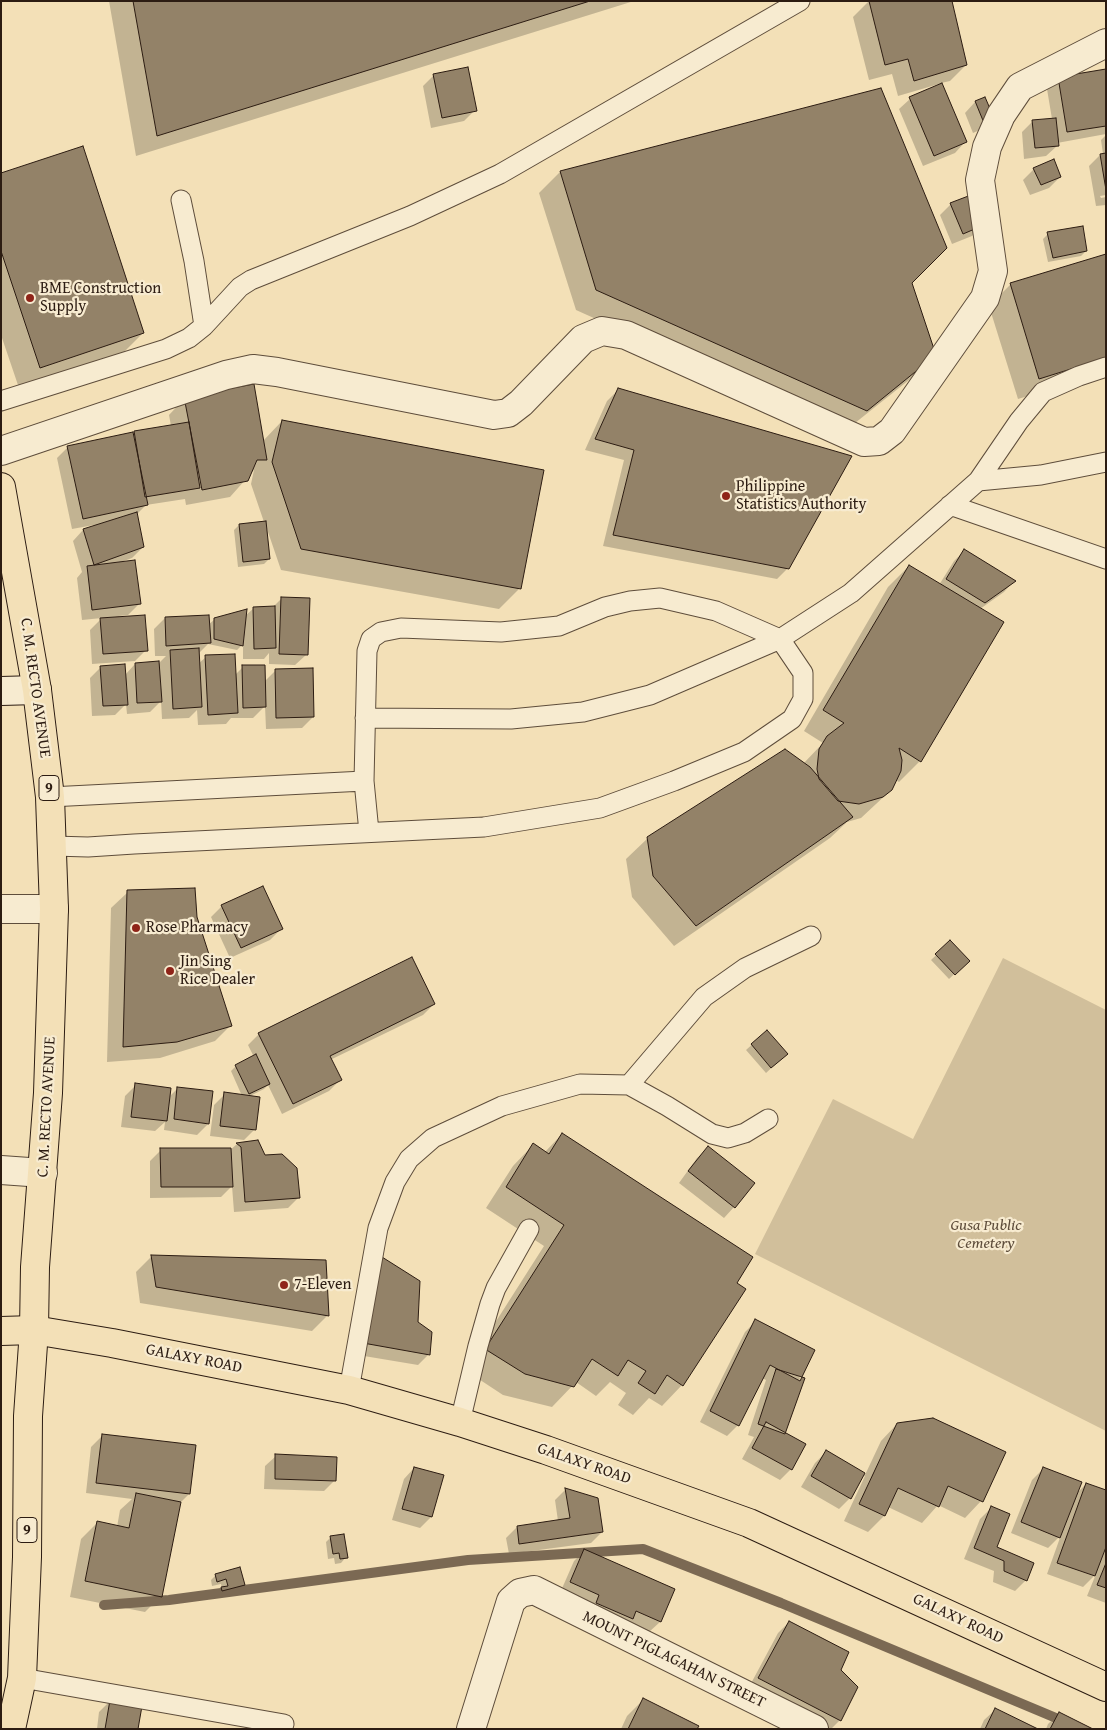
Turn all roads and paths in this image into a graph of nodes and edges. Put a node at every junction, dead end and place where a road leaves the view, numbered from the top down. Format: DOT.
graph roads {
  1 [pos="800,1"];
  2 [pos="1106,43"];
  3 [pos="181,200"];
  4 [pos="204,326"];
  5 [pos="1106,367"];
  6 [pos="1,401"];
  7 [pos="1,451"];
  8 [pos="1106,462"];
  9 [pos="978,481"];
  10 [pos="1,487"];
  11 [pos="950,505"];
  12 [pos="1106,560"];
  13 [pos="780,639"];
  14 [pos="37,690"];
  15 [pos="1,691"];
  16 [pos="365,718"];
  17 [pos="364,782"];
  18 [pos="50,797"];
  19 [pos="369,832"];
  20 [pos="53,846"];
  21 [pos="1,909"];
  22 [pos="54,909"];
  23 [pos="811,936"];
  24 [pos="629,1085"];
  25 [pos="768,1119"];
  26 [pos="1,1170"];
  27 [pos="43,1173"];
  28 [pos="529,1229"];
  29 [pos="34,1330"];
  30 [pos="1,1331"];
  31 [pos="349,1390"];
  32 [pos="460,1422"];
  33 [pos="22,1678"];
  34 [pos="1106,1687"];
  35 [pos="284,1724"];
  36 [pos="11,1729"];
  37 [pos="471,1729"];
  38 [pos="814,1729"];
  1 -- 4 [label="lane"];
  2 -- 7 [label="street"];
  3 -- 4 [label="lane"];
  4 -- 6 [label="lane"];
  5 -- 9 [label="lane"];
  8 -- 9 [label="lane"];
  9 -- 11 [label="lane"];
  10 -- 14 [label="main road, C. M. RECTO AVENUE / 9"];
  11 -- 12 [label="lane"];
  11 -- 13 [label="lane"];
  13 -- 16 [label="lane"];
  13 -- 16 [label="lane"];
  13 -- 19 [label="lane"];
  14 -- 15 [label="street"];
  14 -- 18 [label="main road, C. M. RECTO AVENUE / 9"];
  16 -- 17 [label="lane"];
  17 -- 18 [label="lane"];
  17 -- 19 [label="lane"];
  18 -- 20 [label="main road, C. M. RECTO AVENUE / 9"];
  19 -- 20 [label="lane"];
  20 -- 22 [label="main road, C. M. RECTO AVENUE / 9"];
  21 -- 22 [label="street"];
  22 -- 27 [label="main road, C. M. RECTO AVENUE / 9"];
  23 -- 24 [label="lane"];
  24 -- 25 [label="lane"];
  24 -- 31 [label="lane"];
  26 -- 27 [label="street"];
  27 -- 29 [label="main road, C. M. RECTO AVENUE / 9"];
  28 -- 32 [label="lane"];
  29 -- 30 [label="main road, GALAXY ROAD"];
  29 -- 31 [label="main road, GALAXY ROAD"];
  29 -- 33 [label="main road, C. M. RECTO AVENUE / 9"];
  31 -- 32 [label="main road, GALAXY ROAD"];
  32 -- 34 [label="main road, GALAXY ROAD"];
  33 -- 35 [label="lane"];
  33 -- 36 [label="main road, C. M. RECTO AVENUE / 9"];
  37 -- 38 [label="street, MOUNT PIGLAGAHAN STREET"];
}
